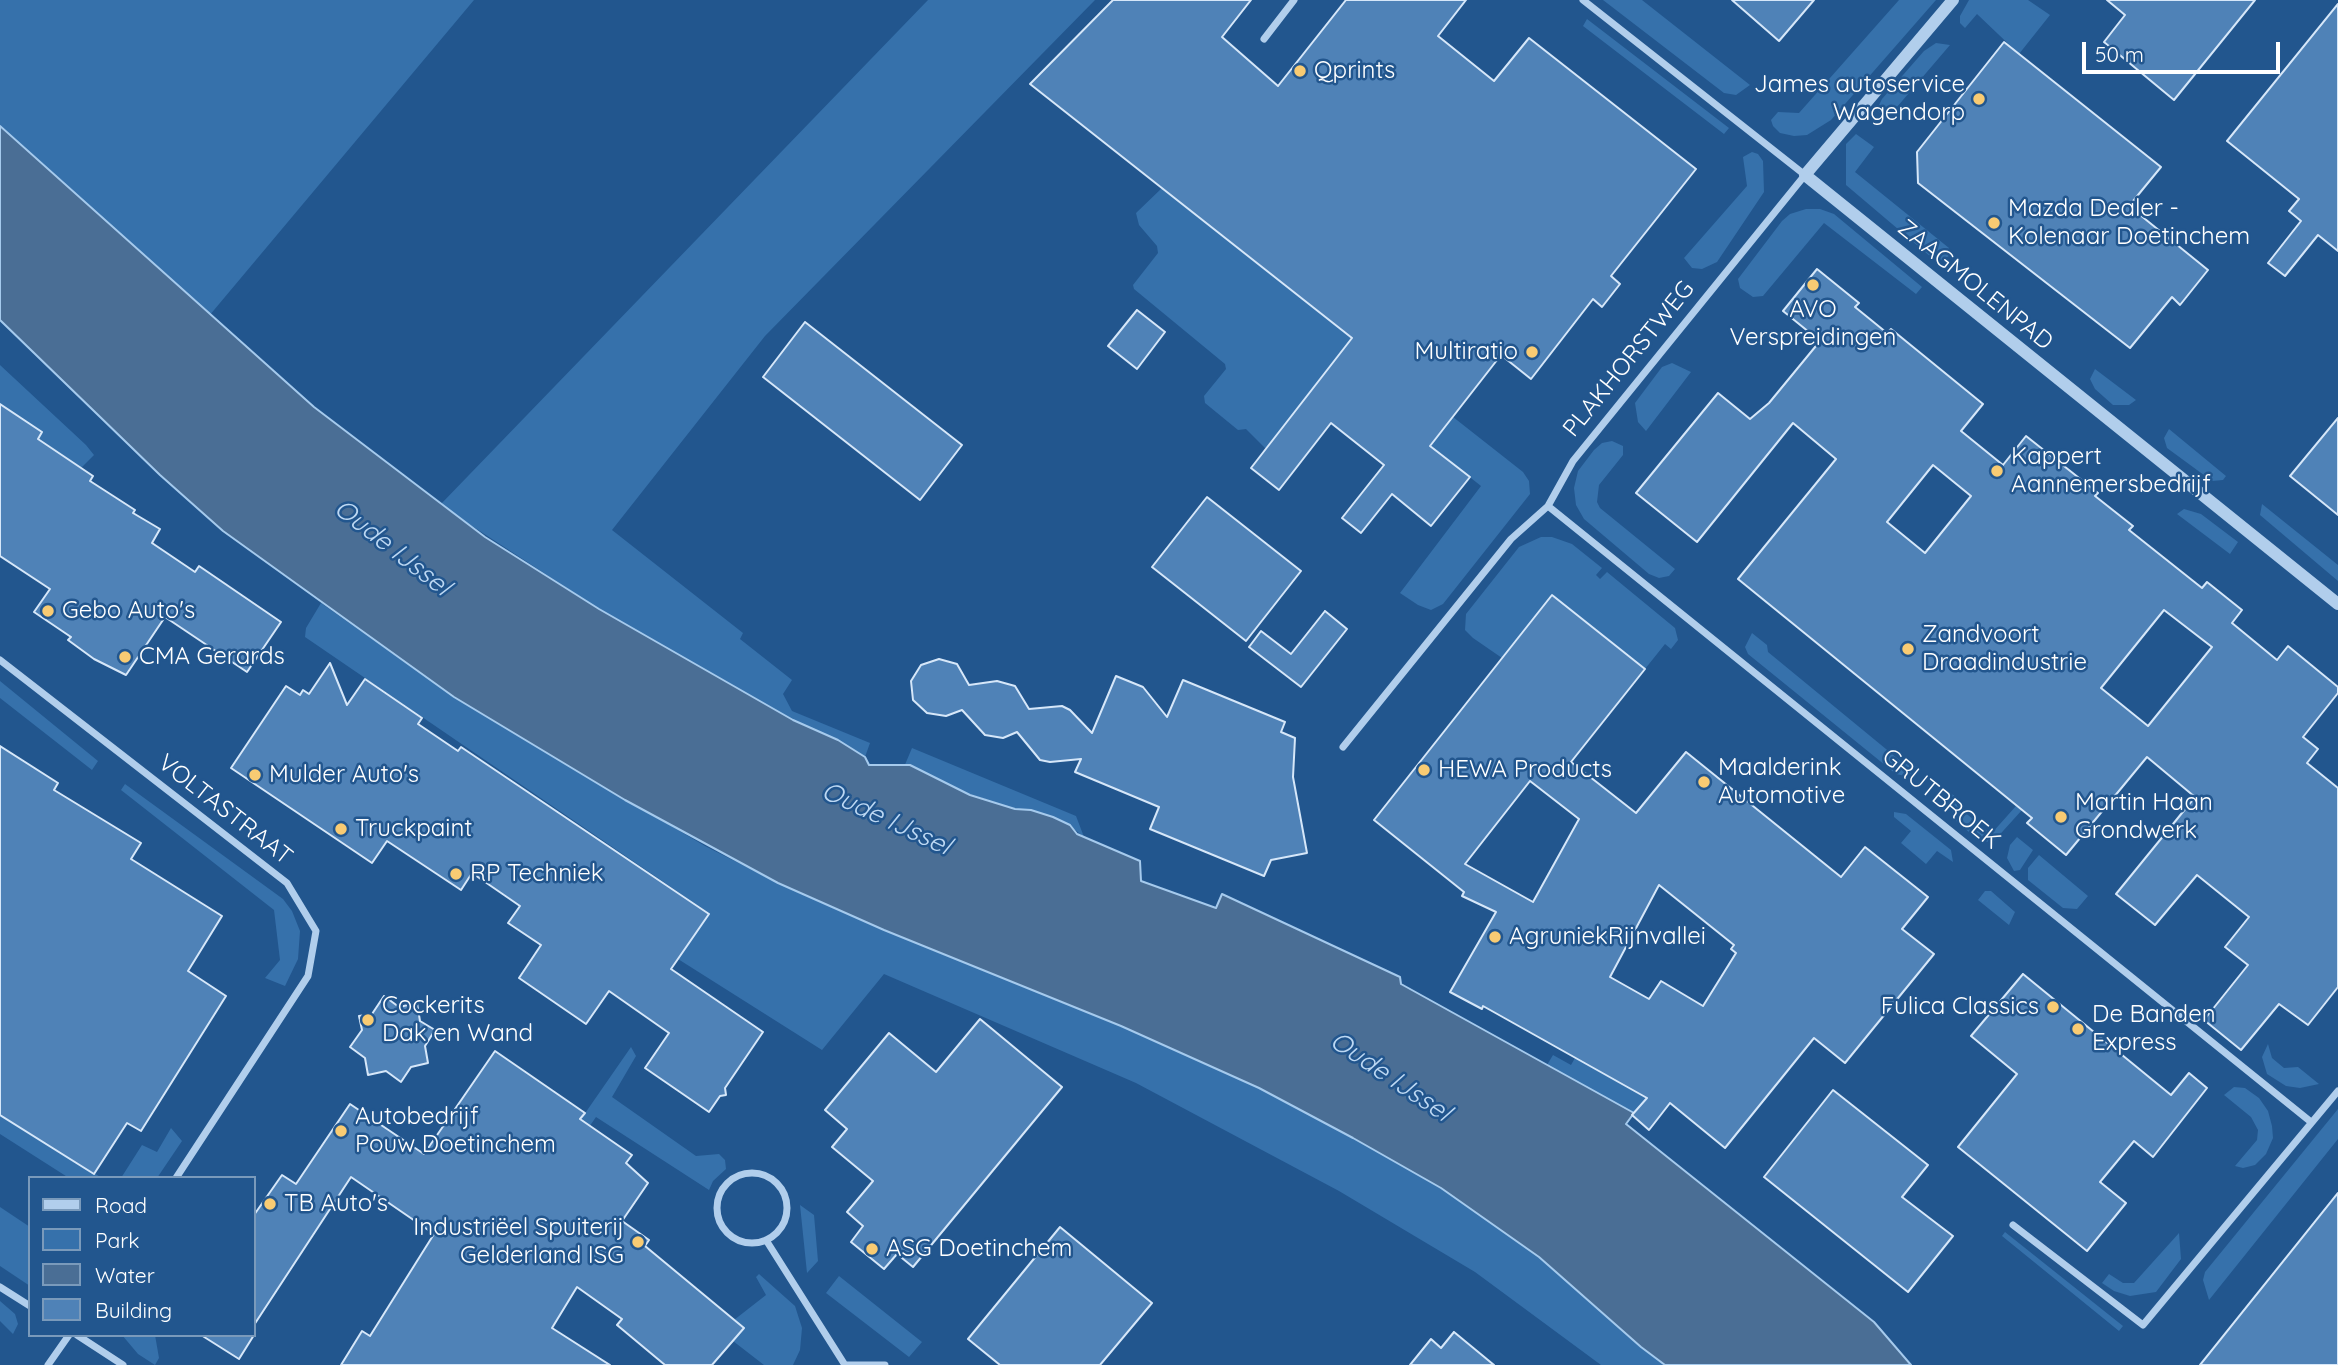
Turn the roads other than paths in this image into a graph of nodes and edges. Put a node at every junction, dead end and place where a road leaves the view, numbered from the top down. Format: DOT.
graph roads {
  1 [pos="1294,0"];
  2 [pos="1583,0"];
  3 [pos="1953,0"];
  4 [pos="1264,39"];
  5 [pos="1805,175"];
  6 [pos="1548,506"];
  7 [pos="2338,604"];
  8 [pos="0,660"];
  9 [pos="1343,747"];
  10 [pos="2338,1091"];
  11 [pos="2311,1122"];
  12 [pos="177,1176"];
  13 [pos="2013,1225"];
  14 [pos="766,1240"];
  15 [pos="0,1287"];
  16 [pos="28,1305"];
  17 [pos="68,1337"];
  18 [pos="80,1337"];
  19 [pos="48,1365"];
  20 [pos="123,1365"];
  21 [pos="845,1365"];
  22 [pos="885,1365"];
  1 -- 4 [label="street"];
  2 -- 5 [label="street, ZAAGMOLENPAD"];
  3 -- 5 [label="street, PLAKHORSTWEG"];
  5 -- 6 [label="street, PLAKHORSTWEG"];
  5 -- 7 [label="street, ZAAGMOLENPAD"];
  6 -- 9 [label="street, PLAKHORSTWEG"];
  6 -- 11 [label="street, GRUTBROEK"];
  8 -- 12 [label="street, VOLTASTRAAT"];
  10 -- 11 [label="street"];
  11 -- 13 [label="street"];
  14 -- 14 [label="street"];
  14 -- 21 [label="street"];
  15 -- 16 [label="street"];
  17 -- 19 [label="street"];
  18 -- 20 [label="street"];
  21 -- 22 [label="street"];
}
